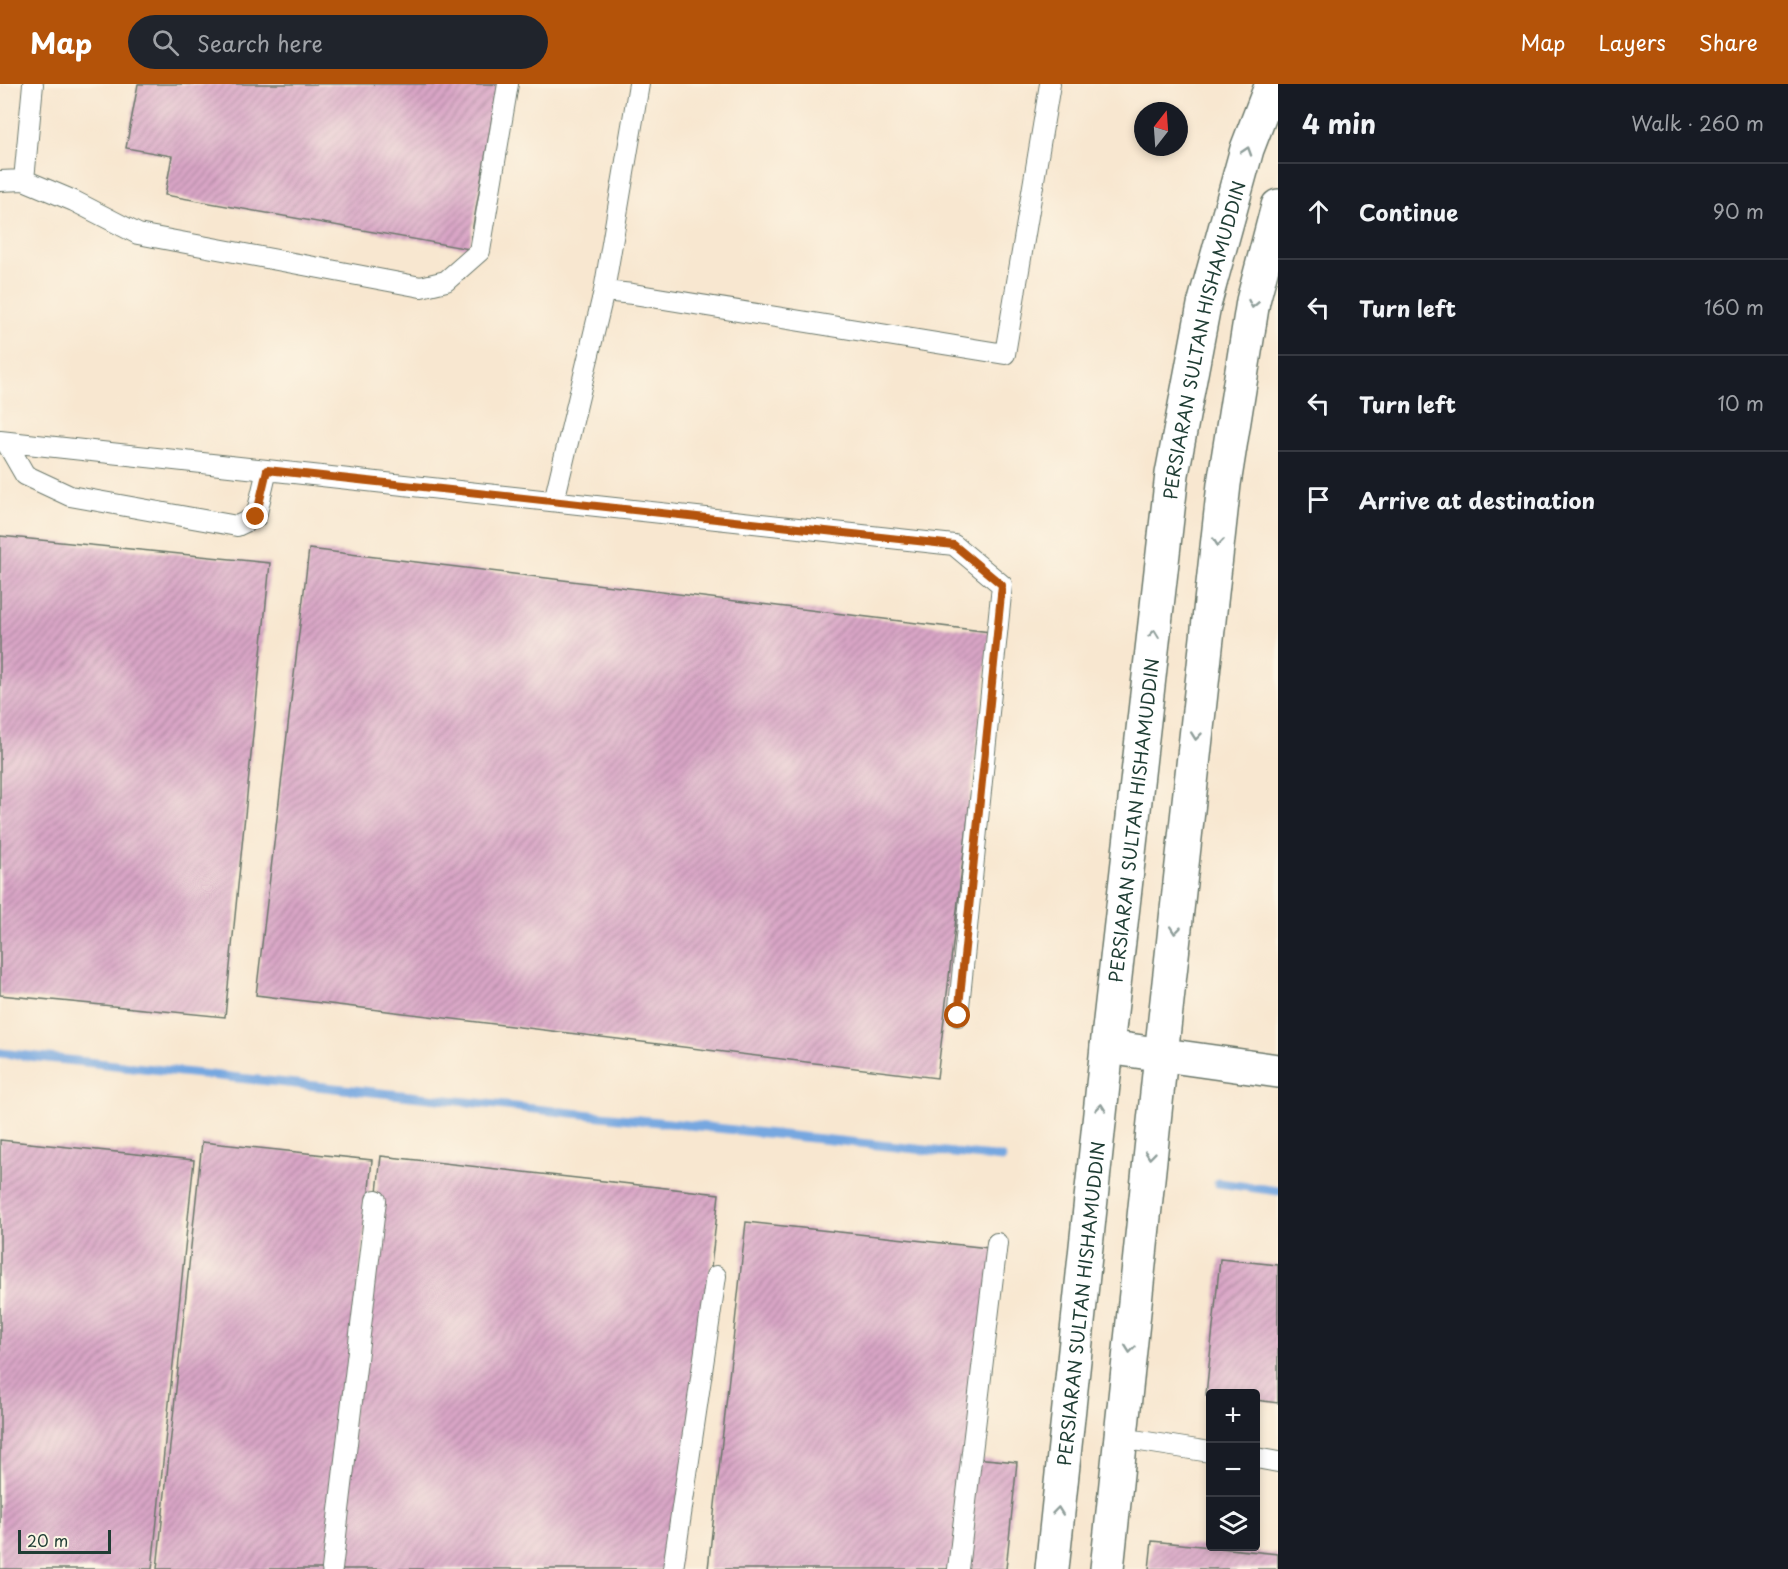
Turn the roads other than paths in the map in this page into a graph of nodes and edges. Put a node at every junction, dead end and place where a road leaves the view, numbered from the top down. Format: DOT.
graph roads {
  1 [pos="33,84"];
  2 [pos="507,84"];
  3 [pos="639,84"];
  4 [pos="1050,84"];
  5 [pos="1272,84"];
  6 [pos="24,180"];
  7 [pos="0,181"];
  8 [pos="1278,206"];
  9 [pos="604,291"];
  10 [pos="3,441"];
  11 [pos="267,470"];
  12 [pos="554,501"];
  13 [pos="958,1016"];
  14 [pos="1107,1047"];
  15 [pos="1161,1055"];
  16 [pos="1278,1071"];
  17 [pos="376,1200"];
  18 [pos="997,1243"];
  19 [pos="716,1276"];
  20 [pos="1121,1438"];
  21 [pos="1206,1451"];
  22 [pos="1260,1459"];
  23 [pos="1278,1462"];
  24 [pos="332,1569"];
  25 [pos="673,1569"];
  26 [pos="958,1569"];
  27 [pos="1052,1569"];
  28 [pos="1107,1569"];
  1 -- 6 [label="lane"];
  2 -- 6 [label="lane"];
  3 -- 9 [label="lane"];
  4 -- 9 [label="lane"];
  14 -- 5 [label="street, PERSIARAN SULTAN HISHAMUDDIN, one-way"];
  6 -- 7 [label="lane"];
  8 -- 15 [label="street, one-way"];
  9 -- 12 [label="lane"];
  10 -- 11 [label="lane"];
  10 -- 11 [label="lane"];
  11 -- 12 [label="lane"];
  12 -- 13 [label="lane"];
  14 -- 15 [label="street"];
  27 -- 14 [label="street, PERSIARAN SULTAN HISHAMUDDIN, one-way"];
  15 -- 16 [label="street"];
  15 -- 20 [label="street, one-way"];
  17 -- 24 [label="lane"];
  18 -- 26 [label="lane"];
  19 -- 25 [label="lane"];
  20 -- 21 [label="lane"];
  20 -- 28 [label="street"];
  22 -- 23 [label="lane"];
}
